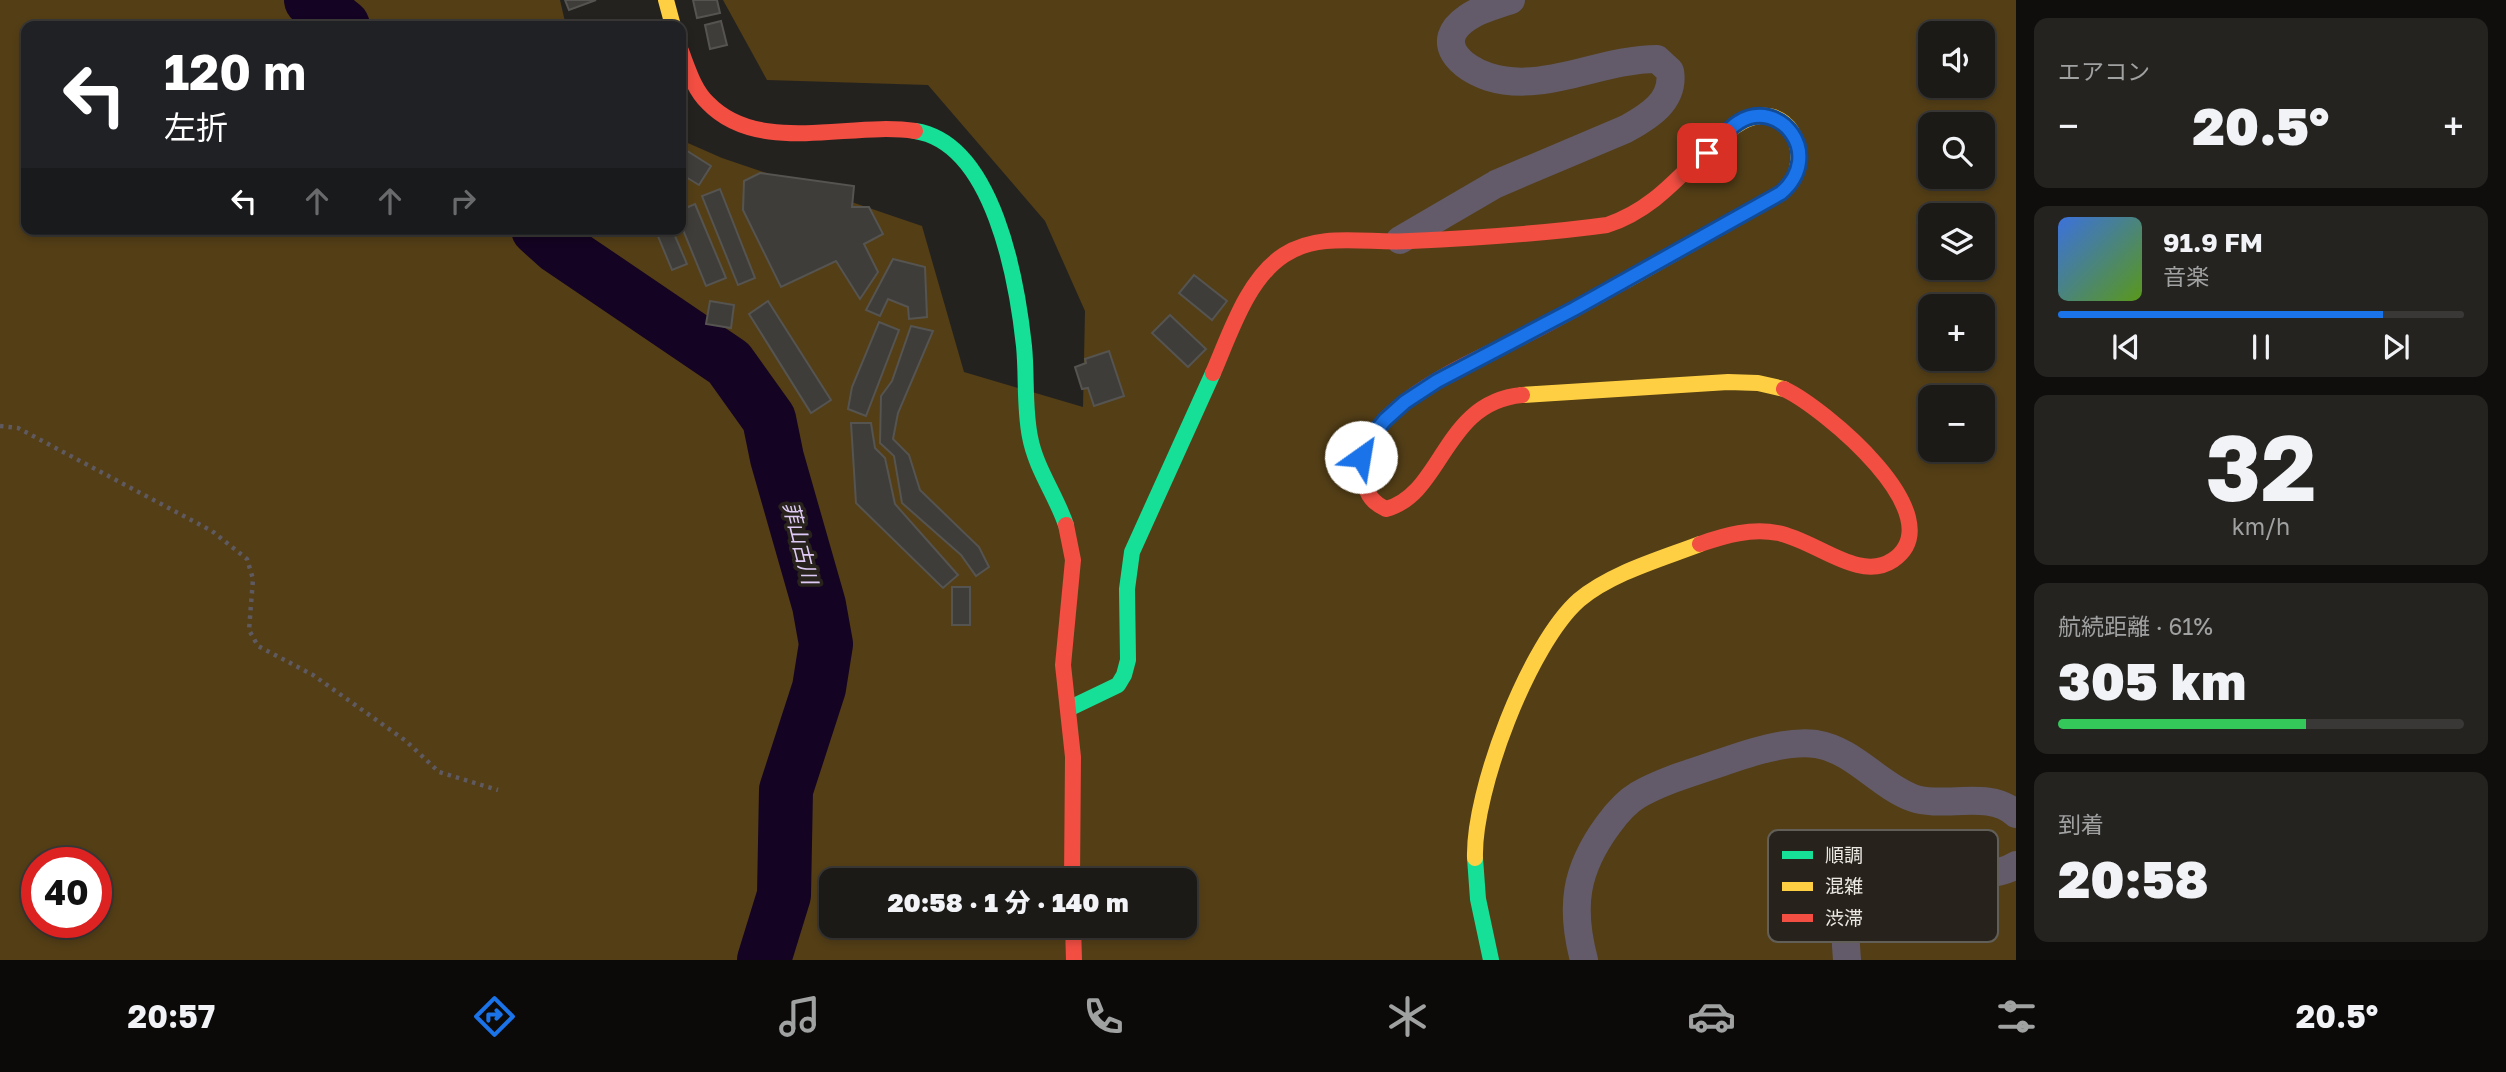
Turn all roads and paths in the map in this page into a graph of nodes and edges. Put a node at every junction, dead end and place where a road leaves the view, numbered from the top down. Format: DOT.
graph roads {
  1 [pos="666,0"];
  2 [pos="1511,0"];
  3 [pos="672,21"];
  4 [pos="686,65"];
  5 [pos="1396,242"];
  6 [pos="0,426"];
  7 [pos="1068,709"];
  8 [pos="498,790"];
  9 [pos="2016,814"];
  10 [pos="2016,865"];
  11 [pos="1072,868"];
  12 [pos="1998,873"];
  13 [pos="1073,938"];
  14 [pos="1846,942"];
  15 [pos="1074,960"];
  16 [pos="1491,960"];
  17 [pos="1584,960"];
  18 [pos="1847,960"];
  1 -- 3 [label="street"];
  2 -- 5 [label="street"];
  4 -- 7 [label="street"];
  5 -- 7 [label="street"];
  5 -- 16 [label="street"];
  6 -- 8 [label="path"];
  7 -- 11 [label="street"];
  9 -- 17 [label="street"];
  10 -- 12 [label="street"];
  13 -- 15 [label="street"];
  14 -- 18 [label="street"];
}
